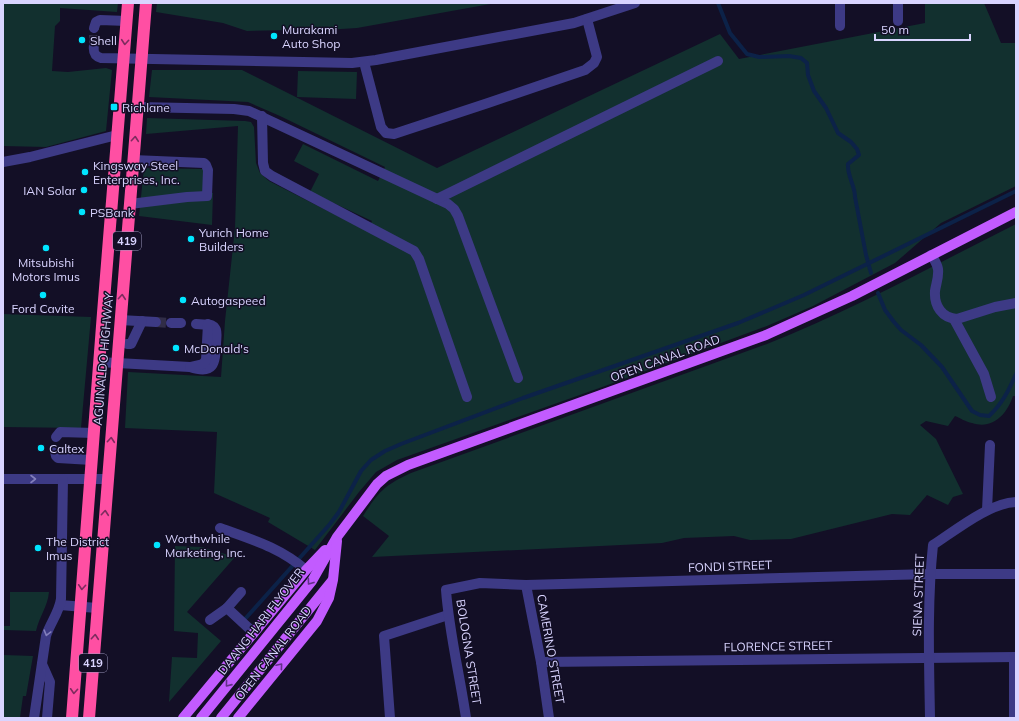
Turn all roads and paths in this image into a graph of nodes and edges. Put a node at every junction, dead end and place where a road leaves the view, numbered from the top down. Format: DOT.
graph roads {
  1 [pos="128,3"];
  2 [pos="146,3"];
  3 [pos="635,3"];
  4 [pos="840,3"];
  5 [pos="898,3"];
  6 [pos="587,19"];
  7 [pos="127,21"];
  8 [pos="898,21"];
  9 [pos="840,26"];
  10 [pos="94,28"];
  11 [pos="94,45"];
  12 [pos="123,59"];
  13 [pos="141,60"];
  14 [pos="718,61"];
  15 [pos="364,62"];
  16 [pos="138,107"];
  17 [pos="262,116"];
  18 [pos="117,135"];
  19 [pos="133,160"];
  20 [pos="3,162"];
  21 [pos="437,199"];
  22 [pos="130,204"];
  23 [pos="1016,212"];
  24 [pos="931,255"];
  25 [pos="1016,303"];
  26 [pos="954,319"];
  27 [pos="120,320"];
  28 [pos="142,321"];
  29 [pos="156,322"];
  30 [pos="196,324"];
  31 [pos="127,344"];
  32 [pos="99,362"];
  33 [pos="117,363"];
  34 [pos="518,378"];
  35 [pos="467,397"];
  36 [pos="991,397"];
  37 [pos="94,434"];
  38 [pos="56,437"];
  39 [pos="990,446"];
  40 [pos="55,451"];
  41 [pos="92,460"];
  42 [pos="3,479"];
  43 [pos="63,479"];
  44 [pos="90,479"];
  45 [pos="108,479"];
  46 [pos="1016,502"];
  47 [pos="987,510"];
  48 [pos="220,528"];
  49 [pos="337,537"];
  50 [pos="299,564"];
  51 [pos="930,574"];
  52 [pos="1016,574"];
  53 [pos="333,580"];
  54 [pos="526,585"];
  55 [pos="446,590"];
  56 [pos="241,592"];
  57 [pos="60,605"];
  58 [pos="80,607"];
  59 [pos="97,608"];
  60 [pos="227,608"];
  61 [pos="448,615"];
  62 [pos="210,620"];
  63 [pos="254,633"];
  64 [pos="929,657"];
  65 [pos="1015,657"];
  66 [pos="541,662"];
  67 [pos="42,664"];
  68 [pos="34,718"];
  69 [pos="47,718"];
  70 [pos="72,718"];
  71 [pos="88,718"];
  72 [pos="184,718"];
  73 [pos="200,718"];
  74 [pos="221,718"];
  75 [pos="238,718"];
  76 [pos="390,718"];
  77 [pos="466,718"];
  78 [pos="549,718"];
  79 [pos="930,718"];
  80 [pos="1014,718"];
  1 -- 7 [label="highway, AGUINALDO HIGHWAY / 419"];
  2 -- 13 [label="highway, AGUINALDO HIGHWAY / 419"];
  3 -- 6 [label="street"];
  4 -- 9 [label="street"];
  5 -- 8 [label="street"];
  6 -- 15 [label="street"];
  6 -- 15 [label="street"];
  7 -- 10 [label="street"];
  7 -- 12 [label="highway, AGUINALDO HIGHWAY / 419, one-way"];
  11 -- 12 [label="street"];
  12 -- 13 [label="street"];
  12 -- 18 [label="highway, AGUINALDO HIGHWAY / 419"];
  13 -- 15 [label="street"];
  13 -- 16 [label="highway, AGUINALDO HIGHWAY / 419"];
  14 -- 21 [label="street"];
  16 -- 17 [label="street"];
  19 -- 16 [label="highway, AGUINALDO HIGHWAY / 419, one-way"];
  17 -- 21 [label="street"];
  17 -- 35 [label="street"];
  18 -- 20 [label="street"];
  18 -- 32 [label="highway, AGUINALDO HIGHWAY / 419"];
  19 -- 22 [label="highway, AGUINALDO HIGHWAY / 419"];
  19 -- 22 [label="street"];
  21 -- 34 [label="street"];
  27 -- 22 [label="highway, AGUINALDO HIGHWAY / 419, one-way"];
  23 -- 24 [label="main road, OPEN CANAL ROAD"];
  24 -- 26 [label="street"];
  24 -- 49 [label="main road, OPEN CANAL ROAD"];
  25 -- 26 [label="street"];
  26 -- 36 [label="street"];
  27 -- 28 [label="street"];
  27 -- 33 [label="highway, AGUINALDO HIGHWAY / 419"];
  28 -- 29 [label="street"];
  28 -- 31 [label="street"];
  30 -- 33 [label="street"];
  32 -- 33 [label="street"];
  32 -- 37 [label="highway, AGUINALDO HIGHWAY / 419"];
  45 -- 33 [label="highway, AGUINALDO HIGHWAY / 419, one-way"];
  37 -- 38 [label="street"];
  37 -- 41 [label="highway, AGUINALDO HIGHWAY / 419"];
  39 -- 47 [label="street"];
  40 -- 41 [label="street"];
  41 -- 44 [label="highway, AGUINALDO HIGHWAY / 419"];
  42 -- 43 [label="street, one-way"];
  43 -- 44 [label="street"];
  43 -- 57 [label="street"];
  44 -- 45 [label="street"];
  44 -- 58 [label="highway, AGUINALDO HIGHWAY / 419, one-way"];
  59 -- 45 [label="highway, AGUINALDO HIGHWAY / 419, one-way"];
  46 -- 47 [label="street, SIENA STREET"];
  47 -- 51 [label="street, SIENA STREET"];
  48 -- 50 [label="street"];
  49 -- 50 [label="main road"];
  49 -- 53 [label="main road, OPEN CANAL ROAD"];
  49 -- 73 [label="main road, DAANG HARI FLYOVER, one-way"];
  50 -- 63 [label="main road"];
  51 -- 52 [label="street, FONDI STREET"];
  51 -- 54 [label="street, FONDI STREET"];
  51 -- 64 [label="street, SIENA STREET"];
  53 -- 74 [label="main road"];
  75 -- 53 [label="main road, OPEN CANAL ROAD, one-way"];
  54 -- 55 [label="street, FONDI STREET"];
  54 -- 66 [label="street, CAMERINO STREET"];
  55 -- 61 [label="street, BOLOGNA STREET"];
  56 -- 60 [label="street"];
  57 -- 58 [label="street"];
  57 -- 67 [label="street, one-way"];
  58 -- 59 [label="street"];
  58 -- 70 [label="highway, AGUINALDO HIGHWAY / 419, one-way"];
  71 -- 59 [label="highway, AGUINALDO HIGHWAY / 419, one-way"];
  60 -- 62 [label="street"];
  60 -- 63 [label="street"];
  61 -- 76 [label="street"];
  61 -- 77 [label="street, BOLOGNA STREET"];
  63 -- 72 [label="main road"];
  64 -- 65 [label="street, FLORENCE STREET"];
  64 -- 66 [label="street, FLORENCE STREET"];
  64 -- 79 [label="street, SIENA STREET"];
  65 -- 80 [label="street"];
  66 -- 78 [label="street, CAMERINO STREET"];
  67 -- 68 [label="street"];
  67 -- 69 [label="street"];
}
